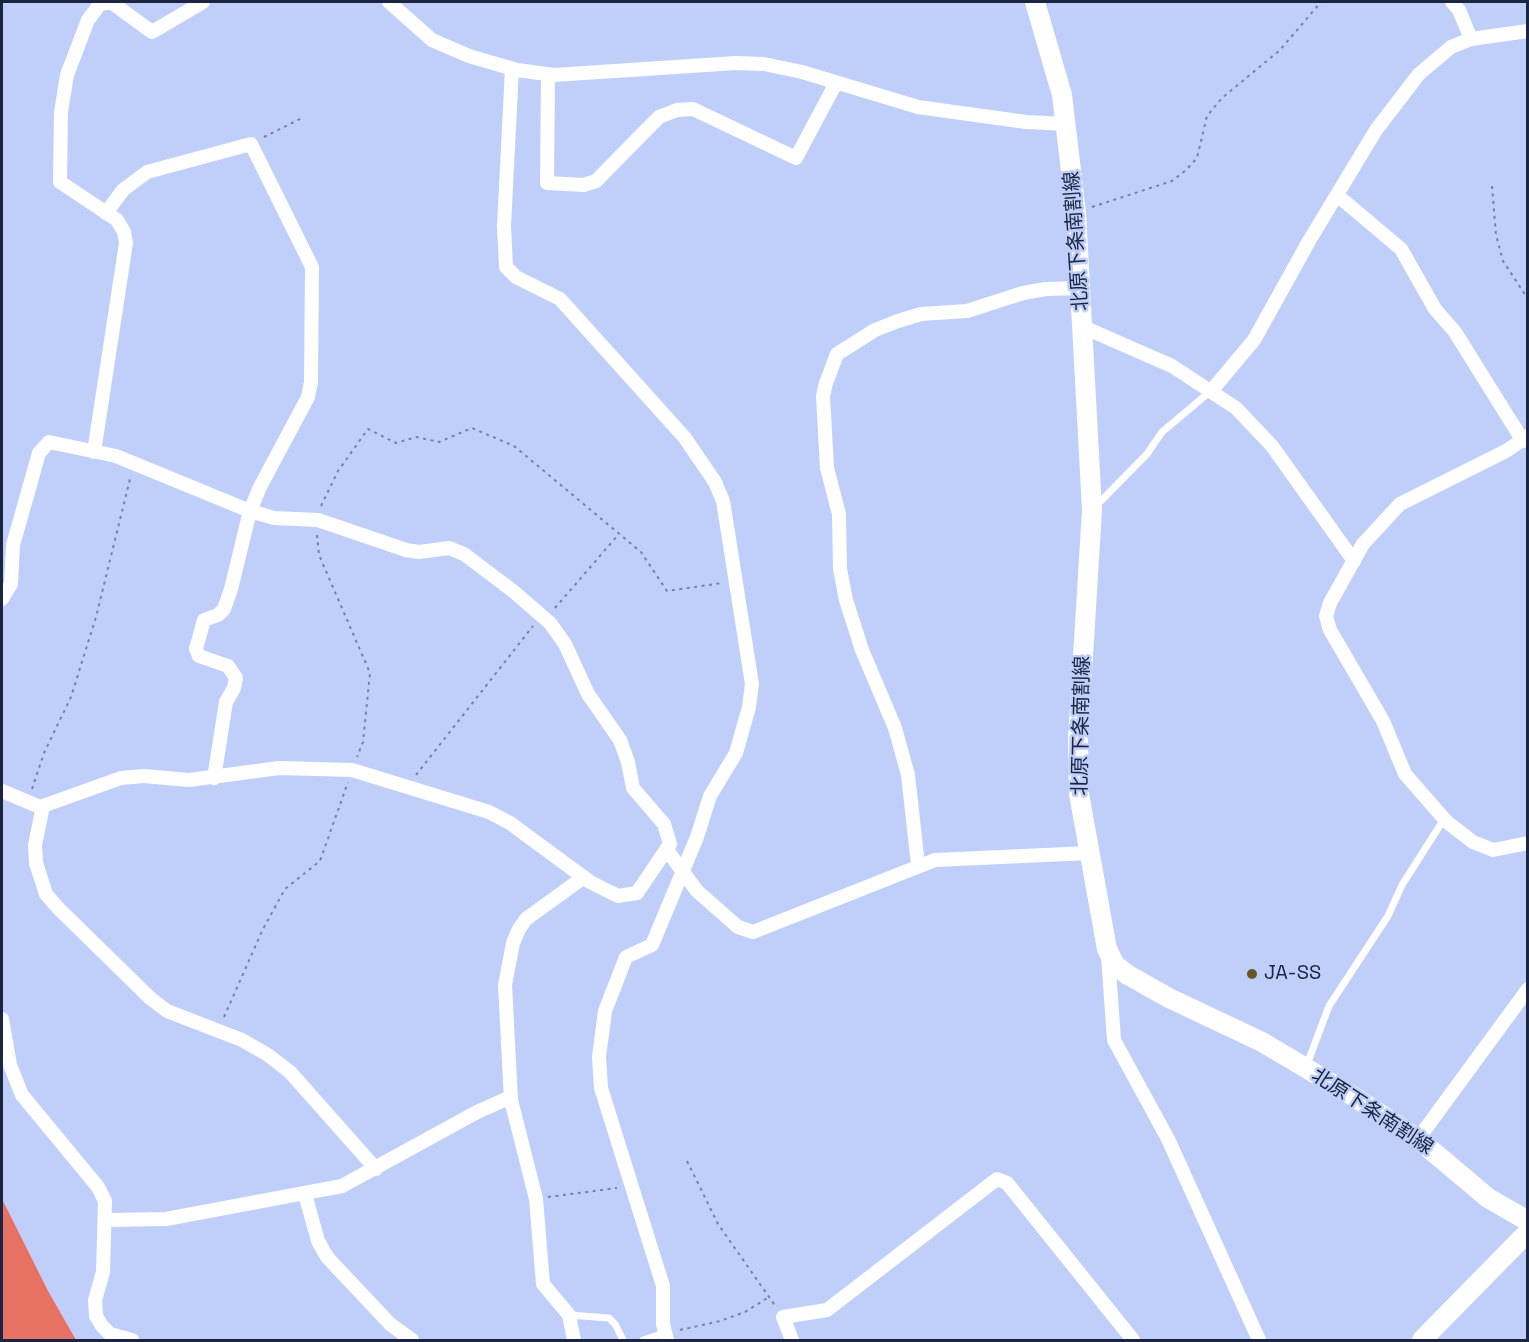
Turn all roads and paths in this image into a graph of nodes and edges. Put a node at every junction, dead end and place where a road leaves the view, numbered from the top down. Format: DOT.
graph roads {
  1 [pos="112,2"];
  2 [pos="204,2"];
  3 [pos="389,2"];
  4 [pos="1035,2"];
  5 [pos="1321,2"];
  6 [pos="1452,2"];
  7 [pos="1527,31"];
  8 [pos="1471,39"];
  9 [pos="512,68"];
  10 [pos="548,75"];
  11 [pos="836,83"];
  12 [pos="304,117"];
  13 [pos="1067,124"];
  14 [pos="251,144"];
  15 [pos="1492,186"];
  16 [pos="1336,195"];
  17 [pos="106,213"];
  18 [pos="1076,213"];
  19 [pos="1081,288"];
  20 [pos="1527,299"];
  21 [pos="1083,327"];
  22 [pos="1212,390"];
  23 [pos="1525,439"];
  24 [pos="94,452"];
  25 [pos="134,463"];
  26 [pos="1092,510"];
  27 [pos="250,511"];
  28 [pos="318,520"];
  29 [pos="618,535"];
  30 [pos="1354,561"];
  31 [pos="737,583"];
  32 [pos="2,599"];
  33 [pos="543,617"];
  34 [pos="214,778"];
  35 [pos="407,786"];
  36 [pos="2,791"];
  37 [pos="27,804"];
  38 [pos="43,806"];
  39 [pos="1444,819"];
  40 [pos="1527,843"];
  41 [pos="668,850"];
  42 [pos="1089,853"];
  43 [pos="918,865"];
  44 [pos="682,873"];
  45 [pos="584,877"];
  46 [pos="1107,949"];
  47 [pos="1527,988"];
  48 [pos="2,1019"];
  49 [pos="1306,1068"];
  50 [pos="511,1097"];
  51 [pos="1418,1139"];
  52 [pos="687,1161"];
  53 [pos="376,1169"];
  54 [pos="632,1185"];
  55 [pos="305,1194"];
  56 [pos="536,1199"];
  57 [pos="106,1220"];
  58 [pos="1527,1221"];
  59 [pos="1527,1232"];
  60 [pos="769,1296"];
  61 [pos="568,1315"];
  62 [pos="783,1317"];
  63 [pos="666,1337"];
  64 [pos="132,1341"];
  65 [pos="412,1341"];
  66 [pos="574,1341"];
  67 [pos="622,1341"];
  68 [pos="643,1341"];
  69 [pos="792,1341"];
  70 [pos="1133,1341"];
  71 [pos="1258,1341"];
  72 [pos="1422,1341"];
  1 -- 2 [label="street"];
  1 -- 17 [label="street"];
  3 -- 9 [label="street"];
  4 -- 13 [label="main road, 北原下条南割線"];
  5 -- 18 [label="path"];
  6 -- 8 [label="street"];
  7 -- 8 [label="street"];
  8 -- 16 [label="street"];
  9 -- 10 [label="street"];
  9 -- 31 [label="street"];
  10 -- 11 [label="street"];
  10 -- 11 [label="street"];
  11 -- 13 [label="street"];
  12 -- 14 [label="path"];
  13 -- 18 [label="main road, 北原下条南割線"];
  14 -- 17 [label="street"];
  14 -- 27 [label="street"];
  15 -- 20 [label="path"];
  16 -- 22 [label="street"];
  16 -- 23 [label="street"];
  17 -- 24 [label="street"];
  18 -- 19 [label="main road, 北原下条南割線"];
  19 -- 21 [label="main road, 北原下条南割線"];
  19 -- 43 [label="street"];
  21 -- 22 [label="street"];
  21 -- 26 [label="main road, 北原下条南割線"];
  22 -- 26 [label="lane"];
  22 -- 30 [label="street"];
  23 -- 30 [label="street"];
  24 -- 25 [label="street"];
  24 -- 32 [label="street"];
  25 -- 27 [label="street"];
  25 -- 37 [label="path"];
  26 -- 42 [label="main road, 北原下条南割線"];
  27 -- 28 [label="street"];
  27 -- 34 [label="street"];
  28 -- 29 [label="path"];
  28 -- 33 [label="street"];
  29 -- 31 [label="path"];
  29 -- 33 [label="path"];
  30 -- 39 [label="street"];
  31 -- 44 [label="street"];
  33 -- 35 [label="path"];
  33 -- 41 [label="street"];
  34 -- 35 [label="street"];
  34 -- 38 [label="street"];
  35 -- 45 [label="street"];
  36 -- 37 [label="street"];
  37 -- 38 [label="street"];
  38 -- 53 [label="street"];
  39 -- 40 [label="street"];
  39 -- 49 [label="lane"];
  41 -- 44 [label="street"];
  41 -- 45 [label="street"];
  42 -- 43 [label="street"];
  42 -- 46 [label="main road, 北原下条南割線"];
  43 -- 44 [label="street"];
  44 -- 54 [label="street"];
  45 -- 50 [label="street"];
  46 -- 49 [label="main road, 北原下条南割線"];
  46 -- 71 [label="street"];
  47 -- 51 [label="street"];
  48 -- 57 [label="street"];
  49 -- 51 [label="main road, 北原下条南割線"];
  50 -- 53 [label="street"];
  50 -- 56 [label="street"];
  51 -- 58 [label="main road, 北原下条南割線"];
  52 -- 60 [label="path"];
  53 -- 55 [label="street"];
  54 -- 56 [label="path"];
  54 -- 63 [label="street"];
  55 -- 57 [label="street"];
  55 -- 65 [label="street"];
  56 -- 61 [label="street"];
  57 -- 64 [label="street"];
  59 -- 72 [label="main road"];
  60 -- 62 [label="path"];
  60 -- 63 [label="path"];
  61 -- 66 [label="street"];
  61 -- 67 [label="lane"];
  62 -- 69 [label="street"];
  62 -- 70 [label="street"];
  63 -- 68 [label="lane"];
}
